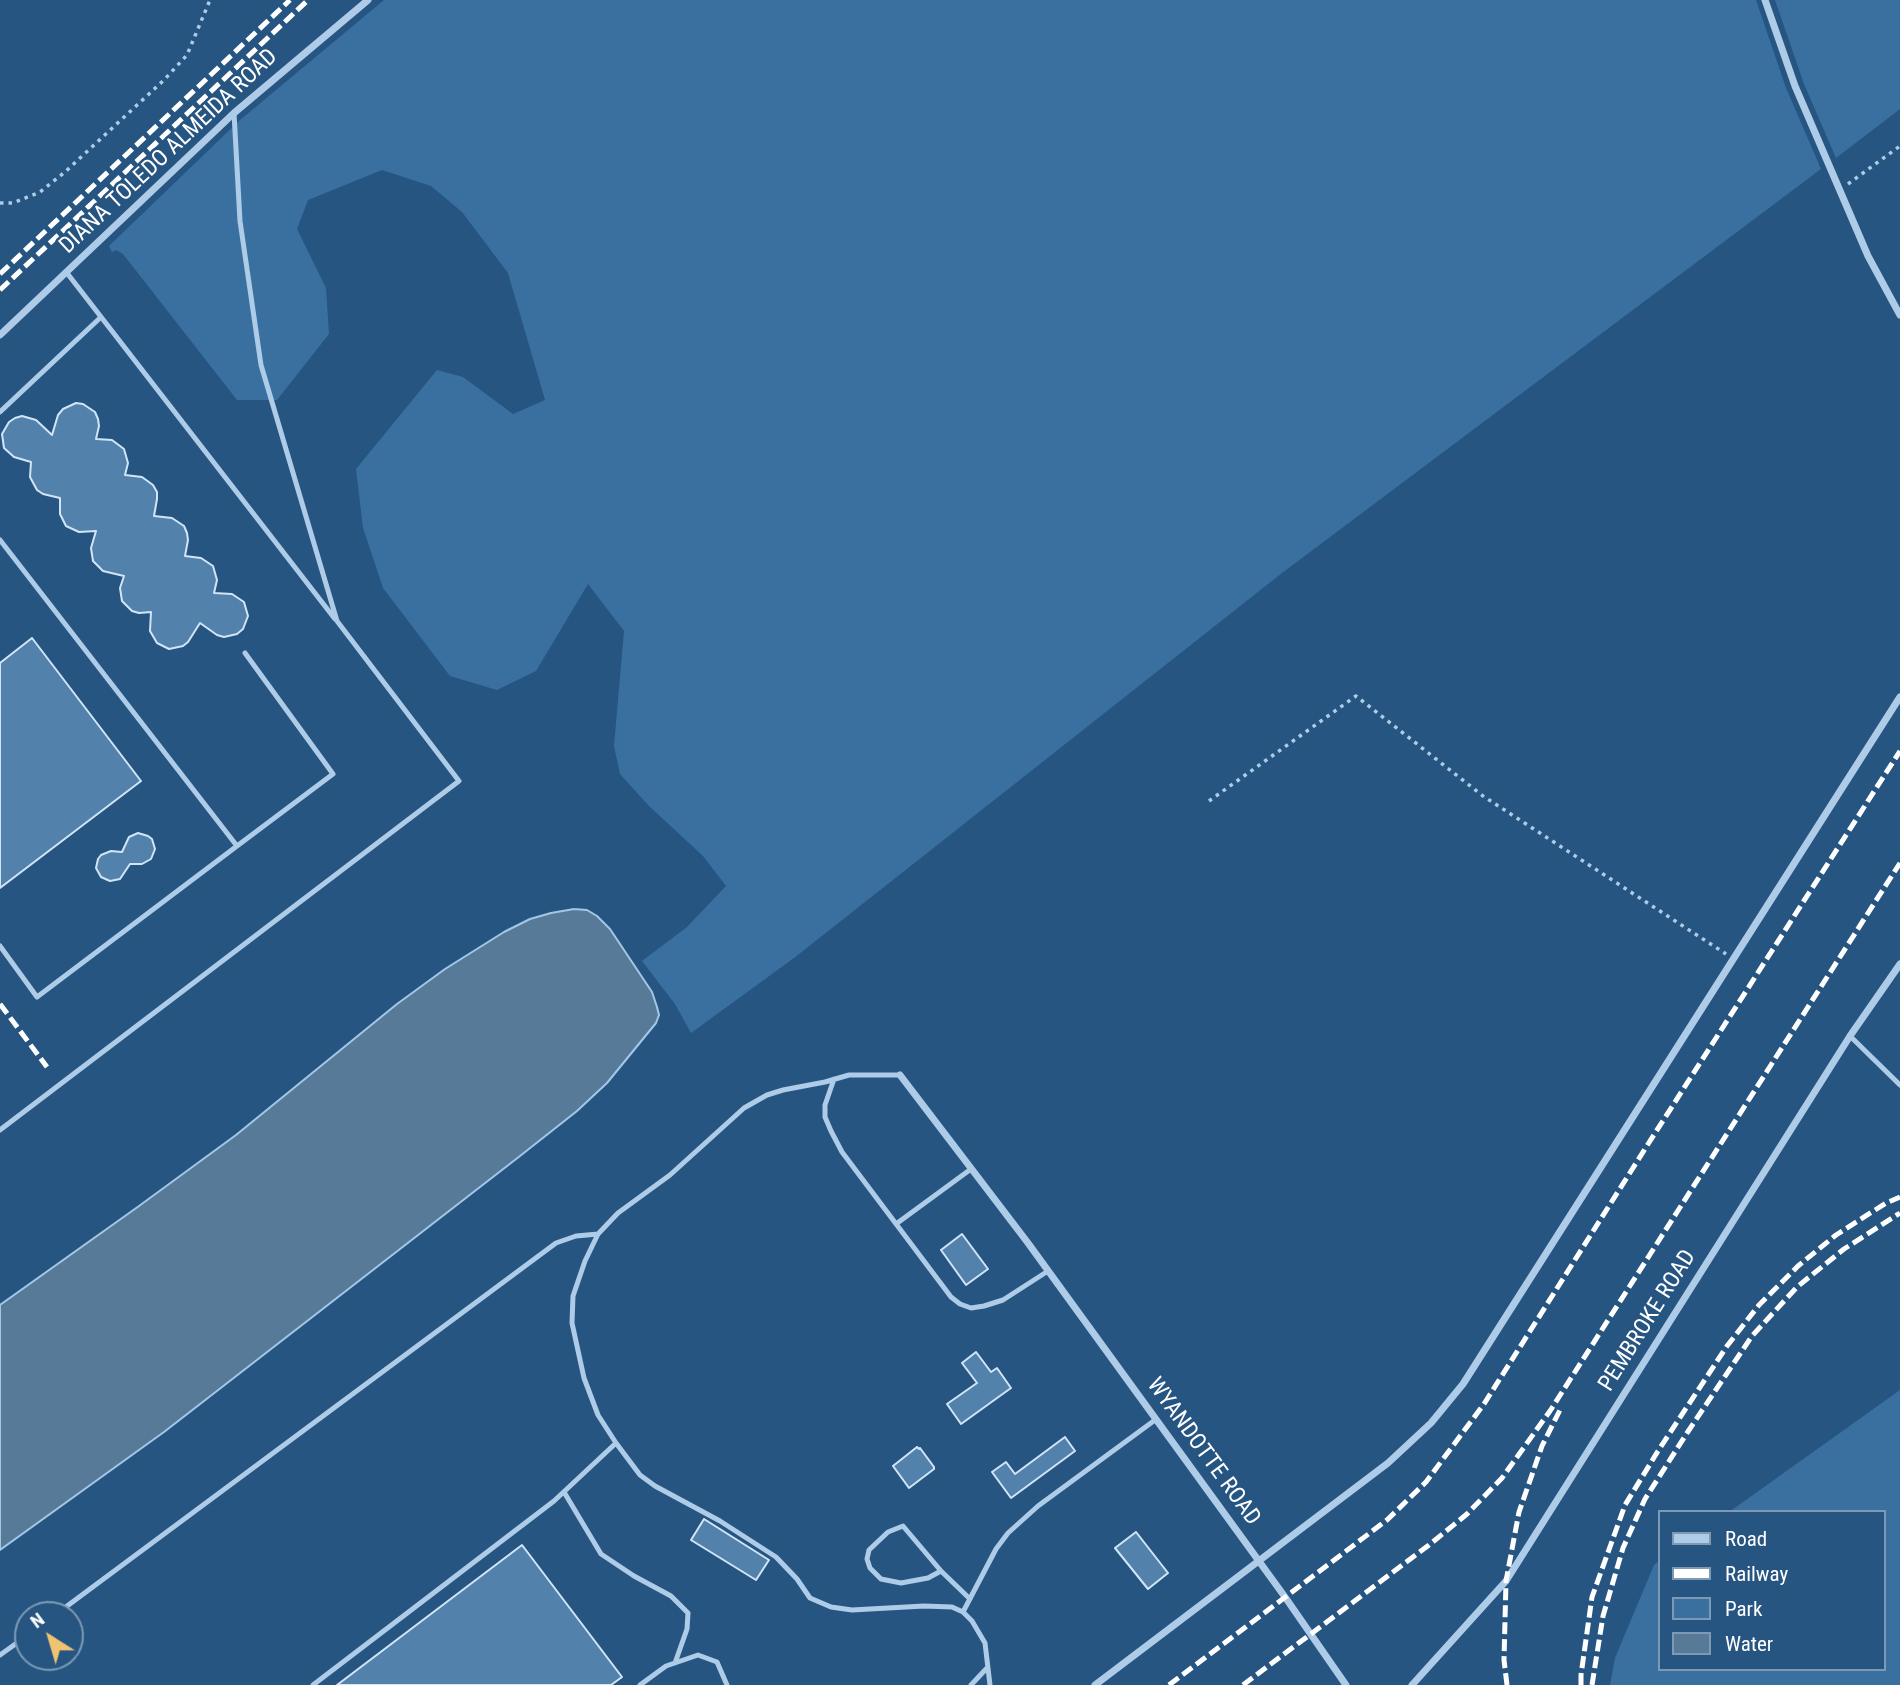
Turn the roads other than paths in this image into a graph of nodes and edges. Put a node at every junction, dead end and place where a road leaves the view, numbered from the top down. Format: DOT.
graph roads {
  1 [pos="368,0"];
  2 [pos="1765,0"];
  3 [pos="234,113"];
  4 [pos="67,273"];
  5 [pos="1900,314"];
  6 [pos="101,317"];
  7 [pos="0,335"];
  8 [pos="0,412"];
  9 [pos="0,540"];
  10 [pos="337,621"];
  11 [pos="245,653"];
  12 [pos="1900,697"];
  13 [pos="237,846"];
  14 [pos="0,946"];
  15 [pos="1900,964"];
  16 [pos="1850,1036"];
  17 [pos="900,1075"];
  18 [pos="834,1079"];
  19 [pos="1900,1085"];
  20 [pos="0,1130"];
  21 [pos="971,1169"];
  22 [pos="897,1224"];
  23 [pos="598,1234"];
  24 [pos="1048,1271"];
  25 [pos="1155,1420"];
  26 [pos="616,1443"];
  27 [pos="564,1492"];
  28 [pos="1258,1560"];
  29 [pos="941,1571"];
  30 [pos="970,1599"];
  31 [pos="74,1601"];
  32 [pos="963,1612"];
  33 [pos="675,1663"];
  34 [pos="987,1668"];
  35 [pos="313,1685"];
  36 [pos="640,1685"];
  37 [pos="727,1685"];
  38 [pos="971,1685"];
  39 [pos="990,1685"];
  40 [pos="1095,1685"];
  41 [pos="1346,1685"];
  42 [pos="1412,1685"];
  1 -- 3 [label="street, DIANA TOLEDO ALMEIDA ROAD"];
  2 -- 5 [label="street"];
  3 -- 4 [label="street, DIANA TOLEDO ALMEIDA ROAD"];
  3 -- 10 [label="lane"];
  4 -- 6 [label="lane"];
  4 -- 7 [label="street, DIANA TOLEDO ALMEIDA ROAD"];
  6 -- 8 [label="lane"];
  6 -- 10 [label="lane"];
  9 -- 13 [label="lane"];
  10 -- 20 [label="lane"];
  11 -- 13 [label="lane"];
  12 -- 28 [label="street"];
  13 -- 14 [label="lane"];
  15 -- 16 [label="street, PEMBROKE ROAD"];
  16 -- 19 [label="lane"];
  16 -- 42 [label="street, PEMBROKE ROAD"];
  17 -- 18 [label="lane"];
  17 -- 21 [label="street, WYANDOTTE ROAD"];
  18 -- 22 [label="lane"];
  18 -- 23 [label="lane"];
  21 -- 22 [label="lane"];
  21 -- 24 [label="street, WYANDOTTE ROAD"];
  22 -- 24 [label="lane"];
  23 -- 26 [label="lane"];
  23 -- 31 [label="lane"];
  24 -- 25 [label="street, WYANDOTTE ROAD"];
  25 -- 28 [label="street, WYANDOTTE ROAD"];
  25 -- 30 [label="lane"];
  26 -- 27 [label="lane"];
  26 -- 32 [label="lane"];
  27 -- 33 [label="lane"];
  27 -- 35 [label="lane"];
  28 -- 40 [label="street"];
  28 -- 41 [label="street, WYANDOTTE ROAD"];
  29 -- 29 [label="lane"];
  29 -- 30 [label="lane"];
  30 -- 32 [label="lane"];
  32 -- 34 [label="lane"];
  33 -- 36 [label="lane"];
  33 -- 37 [label="lane"];
  34 -- 38 [label="lane"];
  34 -- 39 [label="lane"];
}
